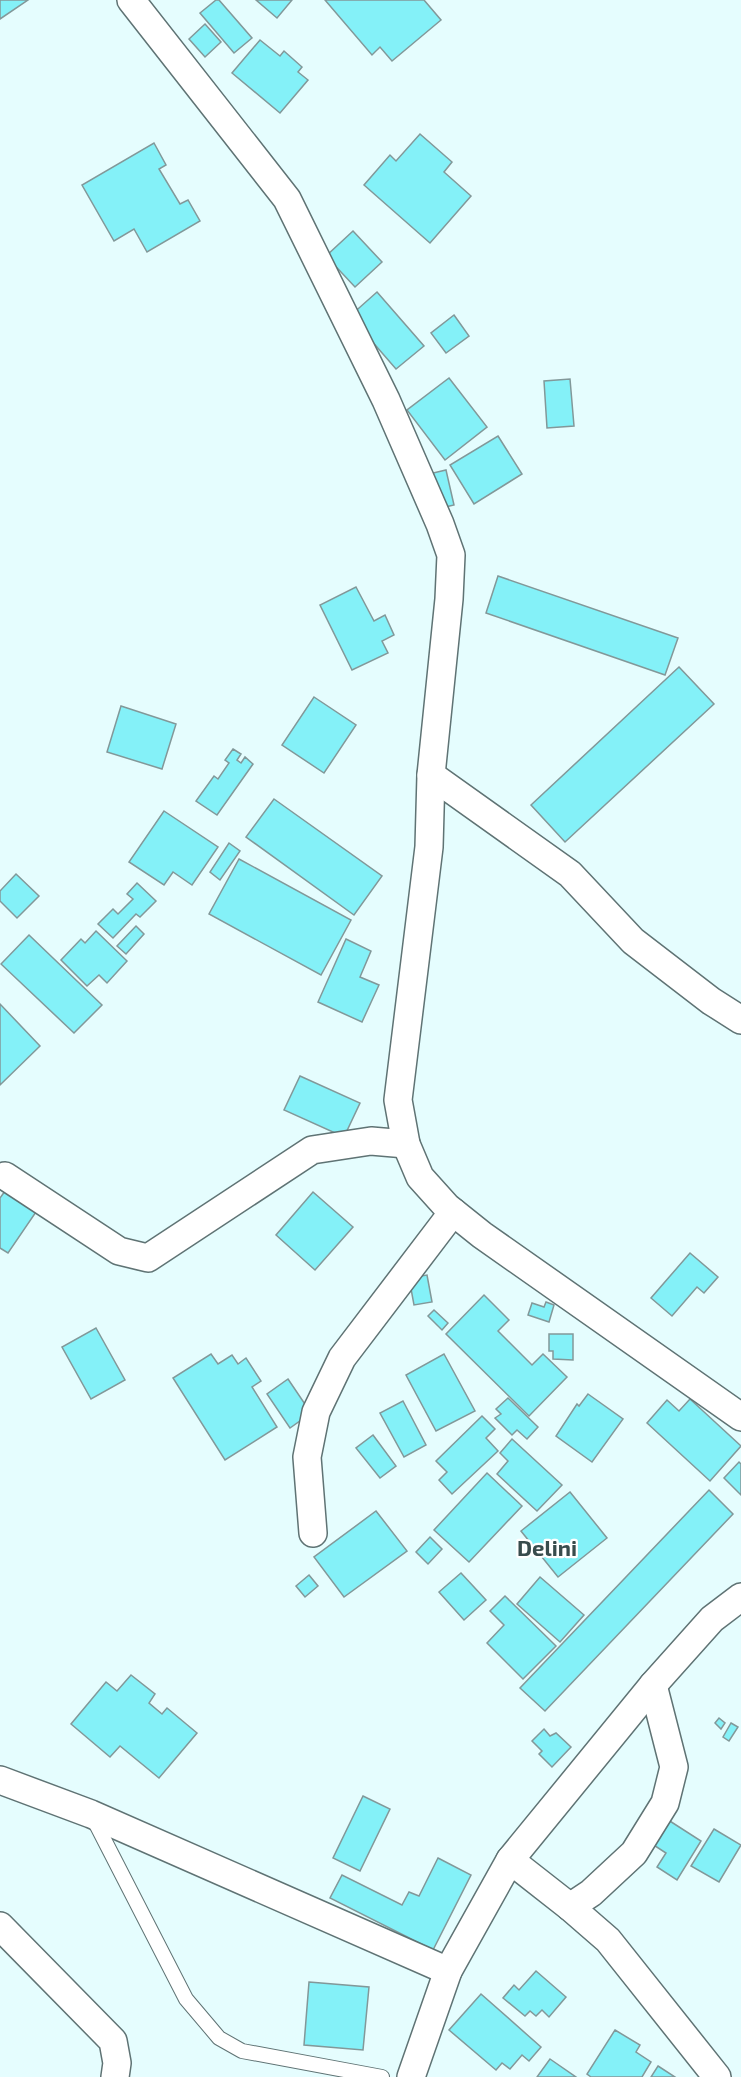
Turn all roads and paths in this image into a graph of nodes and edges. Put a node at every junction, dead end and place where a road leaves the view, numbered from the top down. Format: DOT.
graph roads {
  1 [pos="131,0"];
  2 [pos="431,775"];
  3 [pos="741,1020"];
  4 [pos="406,1144"];
  5 [pos="5,1176"];
  6 [pos="453,1212"];
  7 [pos="741,1417"];
  8 [pos="313,1533"];
  9 [pos="741,1597"];
  10 [pos="653,1686"];
  11 [pos="0,1780"];
  12 [pos="92,1814"];
  13 [pos="510,1860"];
  14 [pos="570,1907"];
  15 [pos="0,1926"];
  16 [pos="448,1971"];
  17 [pos="115,2077"];
  18 [pos="382,2077"];
  19 [pos="411,2077"];
  20 [pos="717,2077"];
  1 -- 2 [label="street"];
  2 -- 3 [label="street"];
  2 -- 4 [label="street"];
  4 -- 5 [label="street"];
  4 -- 6 [label="street"];
  6 -- 7 [label="street"];
  6 -- 8 [label="street"];
  9 -- 10 [label="street"];
  10 -- 13 [label="street"];
  10 -- 14 [label="street"];
  11 -- 12 [label="street"];
  12 -- 16 [label="street"];
  12 -- 18 [label="lane"];
  13 -- 14 [label="street"];
  13 -- 16 [label="street"];
  14 -- 20 [label="street"];
  15 -- 17 [label="street"];
  16 -- 19 [label="street"];
}
